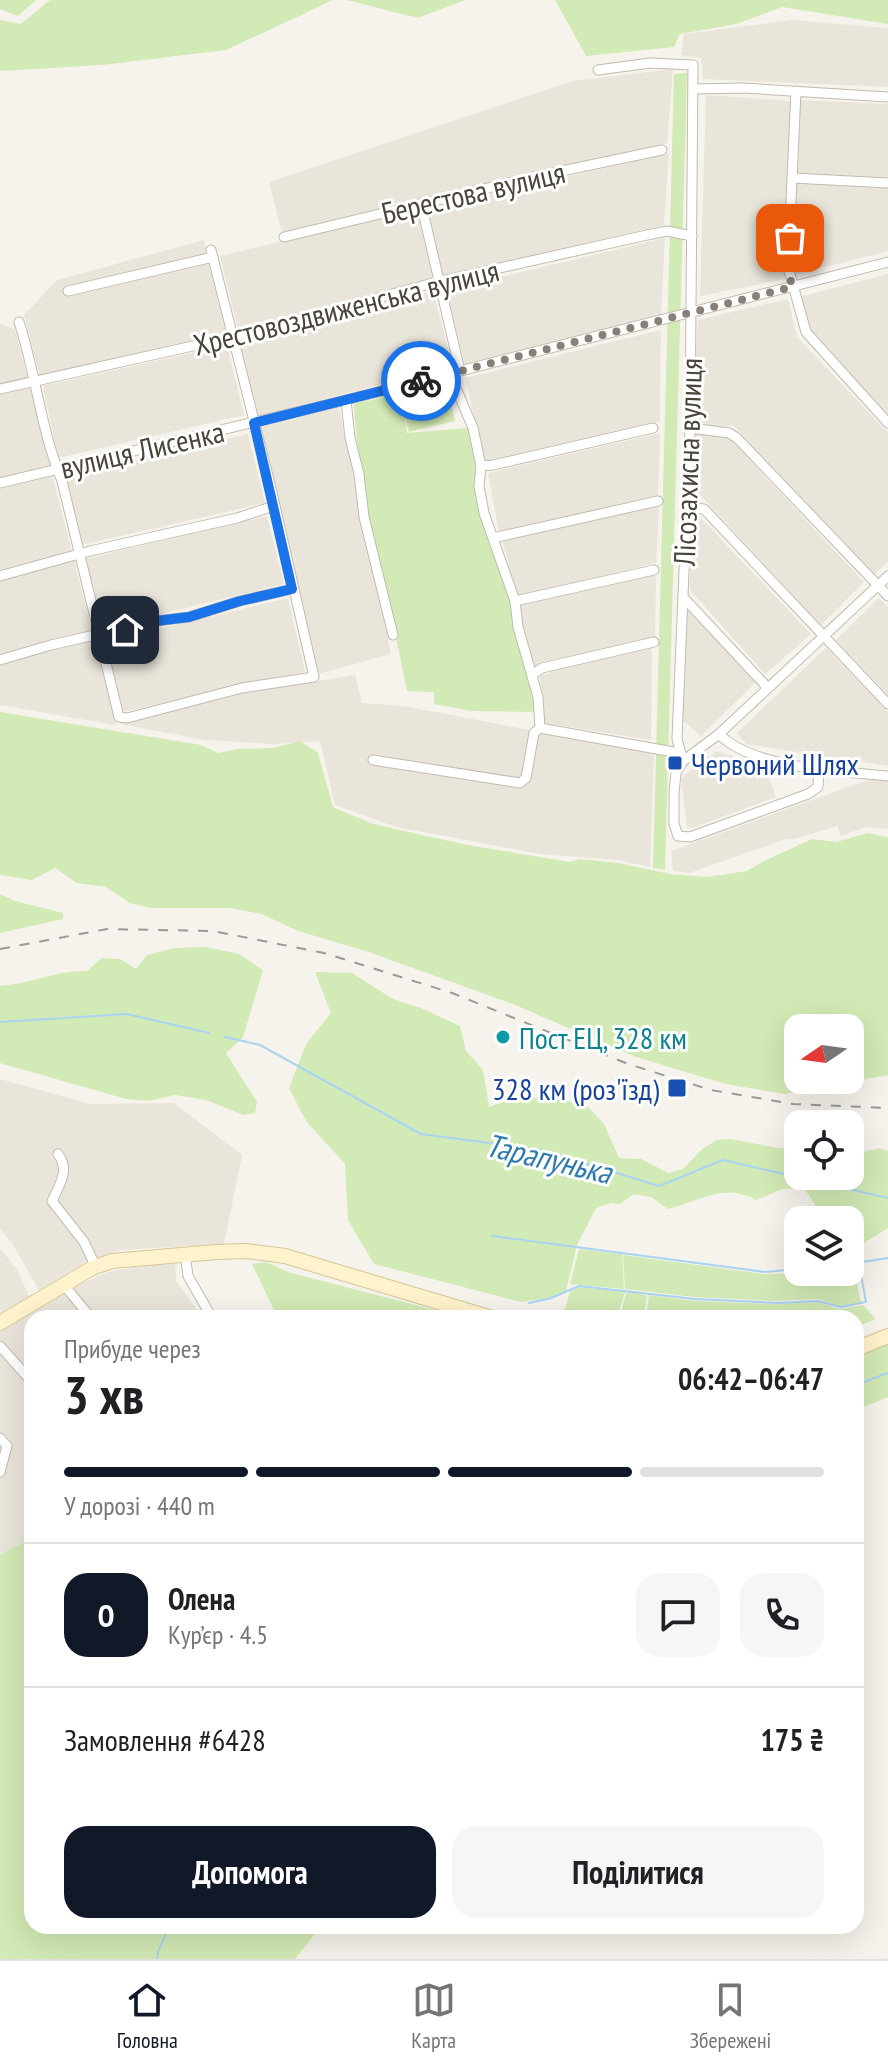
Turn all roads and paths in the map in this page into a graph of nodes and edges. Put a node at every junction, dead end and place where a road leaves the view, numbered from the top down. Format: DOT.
graph roads {
  1 [pos="598,70"];
  2 [pos="693,89"];
  3 [pos="796,91"];
  4 [pos="888,97"];
  5 [pos="662,150"];
  6 [pos="792,178"];
  7 [pos="888,183"];
  8 [pos="421,203"];
  9 [pos="692,236"];
  10 [pos="284,237"];
  11 [pos="888,262"];
  12 [pos="437,282"];
  13 [pos="792,287"];
  14 [pos="68,291"];
  15 [pos="691,312"];
  16 [pos="19,322"];
  17 [pos="233,337"];
  18 [pos="455,373"];
  19 [pos="36,380"];
  20 [pos="0,389"];
  21 [pos="346,400"];
  22 [pos="254,423"];
  23 [pos="888,423"];
  24 [pos="653,428"];
  25 [pos="690,428"];
  26 [pos="481,466"];
  27 [pos="57,469"];
  28 [pos="0,483"];
  29 [pos="658,501"];
  30 [pos="274,506"];
  31 [pos="688,507"];
  32 [pos="493,538"];
  33 [pos="78,554"];
  34 [pos="654,570"];
  35 [pos="0,576"];
  36 [pos="888,576"];
  37 [pos="878,585"];
  38 [pos="292,589"];
  39 [pos="888,596"];
  40 [pos="683,597"];
  41 [pos="515,601"];
  42 [pos="393,635"];
  43 [pos="97,636"];
  44 [pos="823,636"];
  45 [pos="654,642"];
  46 [pos="0,660"];
  47 [pos="532,675"];
  48 [pos="767,687"];
  49 [pos="888,704"];
  50 [pos="537,731"];
  51 [pos="719,734"];
  52 [pos="681,757"];
  53 [pos="373,760"];
  54 [pos="819,768"];
  55 [pos="888,776"];
  56 [pos="58,1154"];
  57 [pos="185,1254"];
  58 [pos="96,1267"];
  59 [pos="64,1285"];
  60 [pos="84,1310"];
  61 [pos="207,1310"];
  62 [pos="467,1310"];
  63 [pos="0,1323"];
  64 [pos="888,1336"];
  65 [pos="0,1346"];
  66 [pos="864,1346"];
  67 [pos="24,1373"];
  68 [pos="3,1442"];
  69 [pos="0,1472"];
  1 -- 2 [label="street"];
  2 -- 3 [label="street"];
  2 -- 9 [label="street, Лісозахисна вулиця"];
  3 -- 4 [label="street"];
  3 -- 6 [label="street"];
  5 -- 8 [label="street, Берестова вулиця"];
  6 -- 7 [label="street"];
  6 -- 13 [label="street"];
  8 -- 10 [label="street, Берестова вулиця"];
  8 -- 12 [label="street"];
  9 -- 12 [label="street, Хрестовоздвиженська вулиця"];
  9 -- 15 [label="street, Лісозахисна вулиця"];
  11 -- 13 [label="street, вулиця Лисенка"];
  12 -- 17 [label="street, Хрестовоздвиженська вулиця"];
  12 -- 18 [label="street"];
  13 -- 15 [label="street, вулиця Лисенка"];
  13 -- 23 [label="street"];
  14 -- 17 [label="street"];
  15 -- 18 [label="street, вулиця Лисенка"];
  15 -- 25 [label="street, Лісозахисна вулиця"];
  16 -- 19 [label="street"];
  17 -- 19 [label="street, Хрестовоздвиженська вулиця"];
  17 -- 22 [label="street"];
  18 -- 21 [label="street, вулиця Лисенка"];
  18 -- 26 [label="street"];
  19 -- 20 [label="street, Хрестовоздвиженська вулиця"];
  19 -- 27 [label="street"];
  21 -- 22 [label="street, вулиця Лисенка"];
  21 -- 42 [label="street"];
  22 -- 27 [label="street, вулиця Лисенка"];
  22 -- 30 [label="street"];
  24 -- 26 [label="street"];
  25 -- 31 [label="street, Лісозахисна вулиця"];
  25 -- 37 [label="street"];
  26 -- 32 [label="street"];
  27 -- 28 [label="street, вулиця Лисенка"];
  27 -- 33 [label="street"];
  29 -- 32 [label="street"];
  30 -- 33 [label="street"];
  30 -- 38 [label="street"];
  31 -- 40 [label="street, Лісозахисна вулиця"];
  31 -- 44 [label="street"];
  32 -- 41 [label="street"];
  33 -- 35 [label="street"];
  33 -- 43 [label="street"];
  34 -- 41 [label="street"];
  36 -- 37 [label="street"];
  37 -- 39 [label="street"];
  37 -- 44 [label="street"];
  38 -- 43 [label="street"];
  38 -- 43 [label="street"];
  40 -- 48 [label="street"];
  40 -- 52 [label="street, Лісозахисна вулиця"];
  41 -- 47 [label="street"];
  43 -- 46 [label="street"];
  44 -- 48 [label="street"];
  44 -- 49 [label="street"];
  45 -- 47 [label="street"];
  47 -- 50 [label="street"];
  48 -- 51 [label="street"];
  50 -- 52 [label="street"];
  50 -- 53 [label="street"];
  51 -- 52 [label="street"];
  51 -- 54 [label="street"];
  52 -- 54 [label="street, Лісозахисна вулиця"];
  54 -- 55 [label="street"];
  56 -- 58 [label="street"];
  57 -- 58 [label="street"];
  57 -- 61 [label="street"];
  57 -- 62 [label="street"];
  58 -- 59 [label="street"];
  59 -- 60 [label="street"];
  59 -- 63 [label="street"];
  64 -- 66 [label="street"];
  65 -- 67 [label="street"];
  68 -- 69 [label="street"];
}
